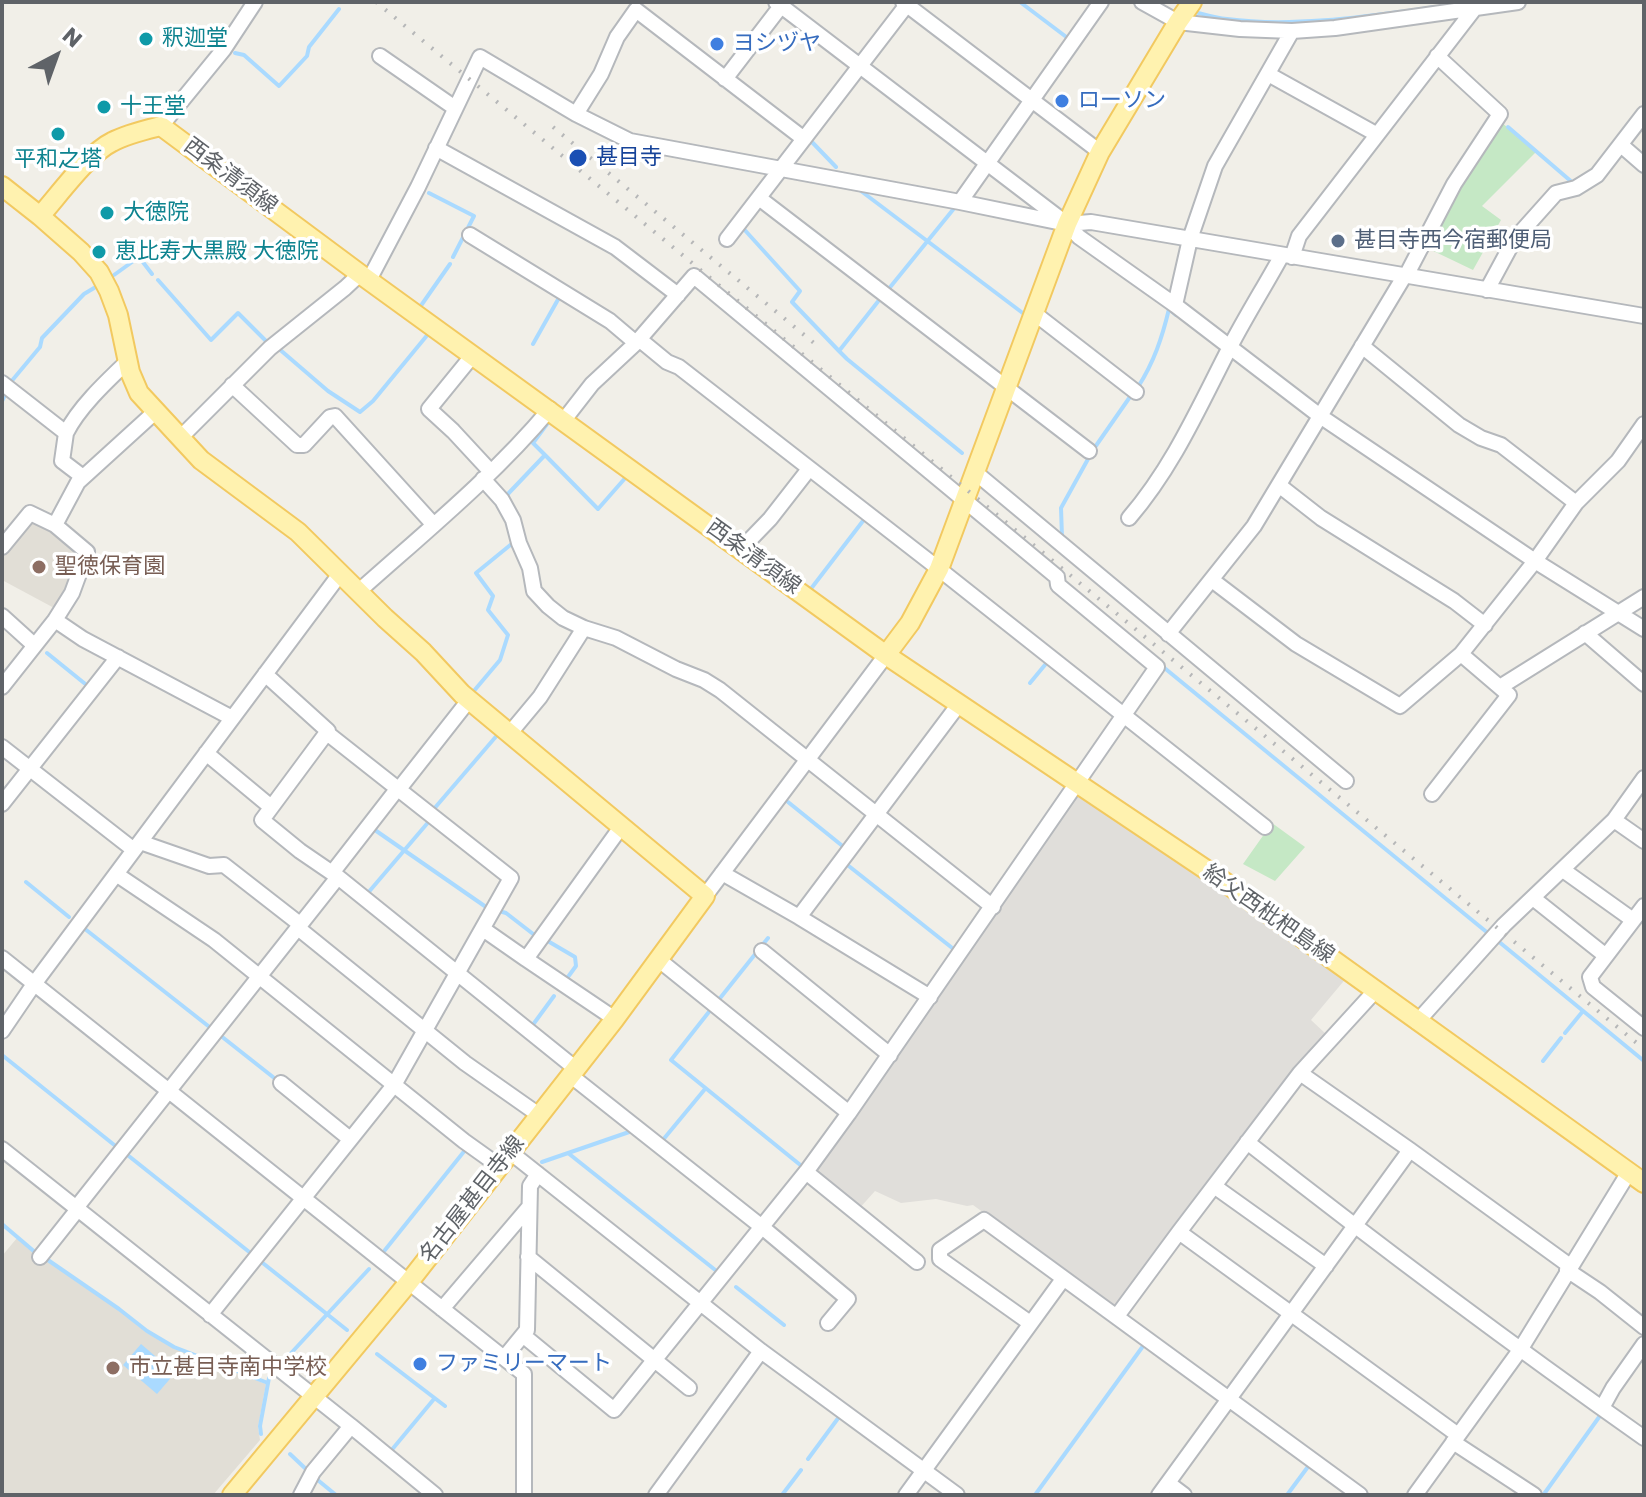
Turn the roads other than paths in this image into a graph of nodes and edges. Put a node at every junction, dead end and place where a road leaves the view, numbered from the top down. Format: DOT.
graph roads {
  1 [pos="255,2"];
  2 [pos="1101,2"];
  3 [pos="1142,2"];
  4 [pos="1518,2"];
  5 [pos="906,3"];
  6 [pos="1497,3"];
  7 [pos="779,4"];
  8 [pos="1475,8"];
  9 [pos="1185,11"];
  10 [pos="1292,31"];
  11 [pos="380,56"];
  12 [pos="1437,56"];
  13 [pos="860,66"];
  14 [pos="1268,74"];
  15 [pos="725,79"];
  16 [pos="1032,100"];
  17 [pos="455,108"];
  18 [pos="576,114"];
  19 [pos="1644,114"];
  20 [pos="161,126"];
  21 [pos="1376,134"];
  22 [pos="804,139"];
  23 [pos="1621,145"];
  24 [pos="436,148"];
  25 [pos="1100,152"];
  26 [pos="987,163"];
  27 [pos="1644,165"];
  28 [pos="781,169"];
  29 [pos="2,186"];
  30 [pos="759,198"];
  31 [pos="960,202"];
  32 [pos="40,216"];
  33 [pos="1067,224"];
  34 [pos="470,235"];
  35 [pos="727,239"];
  36 [pos="1190,239"];
  37 [pos="1287,256"];
  38 [pos="1406,276"];
  39 [pos="364,277"];
  40 [pos="1487,290"];
  41 [pos="678,295"];
  42 [pos="1175,305"];
  43 [pos="1034,313"];
  44 [pos="1644,316"];
  45 [pos="638,341"];
  46 [pos="1362,346"];
  47 [pos="1230,348"];
  48 [pos="473,355"];
  49 [pos="128,361"];
  50 [pos="2,383"];
  51 [pos="232,385"];
  52 [pos="1006,389"];
  53 [pos="1136,392"];
  54 [pos="155,412"];
  55 [pos="557,415"];
  56 [pos="1320,416"];
  57 [pos="1644,424"];
  58 [pos="66,433"];
  59 [pos="180,438"];
  60 [pos="1089,451"];
  61 [pos="809,469"];
  62 [pos="976,473"];
  63 [pos="487,475"];
  64 [pos="83,477"];
  65 [pos="1280,486"];
  66 [pos="965,501"];
  67 [pos="1576,503"];
  68 [pos="1129,518"];
  69 [pos="433,524"];
  70 [pos="55,525"];
  71 [pos="2,547"];
  72 [pos="741,549"];
  73 [pos="1535,561"];
  74 [pos="939,569"];
  75 [pos="340,574"];
  76 [pos="1212,580"];
  77 [pos="358,592"];
  78 [pos="1644,597"];
  79 [pos="1619,614"];
  80 [pos="2,616"];
  81 [pos="55,620"];
  82 [pos="1485,625"];
  83 [pos="584,628"];
  84 [pos="1644,629"];
  85 [pos="1585,633"];
  86 [pos="1168,634"];
  87 [pos="34,645"];
  88 [pos="1461,654"];
  89 [pos="886,655"];
  90 [pos="118,657"];
  91 [pos="265,674"];
  92 [pos="1644,684"];
  93 [pos="2,687"];
  94 [pos="1500,687"];
  95 [pos="469,700"];
  96 [pos="959,704"];
  97 [pos="1124,715"];
  98 [pos="232,718"];
  99 [pos="327,733"];
  100 [pos="510,733"];
  101 [pos="2,747"];
  102 [pos="206,753"];
  103 [pos="809,760"];
  104 [pos="30,769"];
  105 [pos="1644,778"];
  106 [pos="1346,781"];
  107 [pos="1078,784"];
  108 [pos="398,788"];
  109 [pos="1432,794"];
  110 [pos="2,804"];
  111 [pos="271,807"];
  112 [pos="877,814"];
  113 [pos="1614,820"];
  114 [pos="621,827"];
  115 [pos="1265,827"];
  116 [pos="1644,841"];
  117 [pos="137,846"];
  118 [pos="1563,870"];
  119 [pos="722,873"];
  120 [pos="116,874"];
  121 [pos="335,875"];
  122 [pos="705,896"];
  123 [pos="1533,898"];
  124 [pos="1644,906"];
  125 [pos="993,907"];
  126 [pos="799,917"];
  127 [pos="1633,920"];
  128 [pos="299,927"];
  129 [pos="483,929"];
  130 [pos="762,951"];
  131 [pos="1606,956"];
  132 [pos="2,958"];
  133 [pos="526,959"];
  134 [pos="659,960"];
  135 [pos="457,973"];
  136 [pos="260,976"];
  137 [pos="34,984"];
  138 [pos="1375,991"];
  139 [pos="930,997"];
  140 [pos="615,1019"];
  141 [pos="1417,1022"];
  142 [pos="1644,1028"];
  143 [pos="425,1030"];
  144 [pos="2,1031"];
  145 [pos="890,1055"];
  146 [pos="572,1072"];
  147 [pos="1300,1073"];
  148 [pos="281,1083"];
  149 [pos="394,1085"];
  150 [pos="170,1092"];
  151 [pos="849,1113"];
  152 [pos="539,1115"];
  153 [pos="350,1139"];
  154 [pos="1247,1142"];
  155 [pos="2,1149"];
  156 [pos="1410,1150"];
  157 [pos="505,1159"];
  158 [pos="806,1172"];
  159 [pos="538,1174"];
  160 [pos="1636,1178"];
  161 [pos="1214,1186"];
  162 [pos="303,1198"];
  163 [pos="529,1207"];
  164 [pos="77,1209"];
  165 [pos="762,1227"];
  166 [pos="1354,1227"];
  167 [pos="1179,1232"];
  168 [pos="40,1257"];
  169 [pos="528,1257"];
  170 [pos="917,1262"];
  171 [pos="1326,1266"];
  172 [pos="1569,1268"];
  173 [pos="1063,1279"];
  174 [pos="409,1282"];
  175 [pos="701,1303"];
  176 [pos="442,1309"];
  177 [pos="1291,1313"];
  178 [pos="210,1315"];
  179 [pos="1117,1316"];
  180 [pos="828,1323"];
  181 [pos="1030,1323"];
  182 [pos="1644,1327"];
  183 [pos="524,1336"];
  184 [pos="1644,1344"];
  185 [pos="1520,1350"];
  186 [pos="761,1351"];
  187 [pos="504,1358"];
  188 [pos="655,1360"];
  189 [pos="689,1388"];
  190 [pos="316,1396"];
  191 [pos="1228,1399"];
  192 [pos="1602,1408"];
  193 [pos="351,1426"];
  194 [pos="1644,1438"];
  195 [pos="1456,1439"];
  196 [pos="923,1471"];
  197 [pos="1163,1489"];
  198 [pos="232,1495"];
  199 [pos="301,1495"];
  200 [pos="435,1495"];
  201 [pos="524,1495"];
  202 [pos="656,1495"];
  203 [pos="906,1495"];
  204 [pos="957,1495"];
  205 [pos="1184,1495"];
  206 [pos="1360,1495"];
  207 [pos="1415,1495"];
  208 [pos="1534,1495"];
  1 -- 20 [label="street"];
  2 -- 16 [label="street"];
  3 -- 9 [label="street"];
  4 -- 6 [label="street"];
  5 -- 13 [label="street"];
  5 -- 16 [label="street"];
  6 -- 8 [label="street"];
  7 -- 13 [label="street"];
  7 -- 15 [label="street"];
  8 -- 10 [label="street"];
  8 -- 12 [label="street"];
  9 -- 10 [label="street"];
  9 -- 25 [label="main road"];
  10 -- 14 [label="street"];
  11 -- 17 [label="street"];
  12 -- 21 [label="street"];
  12 -- 38 [label="street"];
  13 -- 22 [label="street"];
  13 -- 26 [label="street"];
  14 -- 21 [label="street"];
  14 -- 36 [label="street"];
  15 -- 18 [label="street"];
  15 -- 22 [label="street"];
  16 -- 25 [label="street"];
  16 -- 26 [label="street"];
  17 -- 18 [label="street"];
  17 -- 24 [label="street"];
  18 -- 28 [label="street"];
  19 -- 23 [label="street"];
  20 -- 32 [label="main road, 西条清須線"];
  20 -- 39 [label="main road, 西条清須線"];
  21 -- 37 [label="street"];
  22 -- 28 [label="street"];
  23 -- 27 [label="street"];
  23 -- 40 [label="street"];
  24 -- 39 [label="street"];
  24 -- 41 [label="street"];
  25 -- 33 [label="main road"];
  26 -- 31 [label="street"];
  26 -- 33 [label="street"];
  28 -- 30 [label="street"];
  28 -- 31 [label="street"];
  29 -- 32 [label="main road"];
  30 -- 35 [label="street"];
  30 -- 52 [label="street"];
  31 -- 33 [label="street"];
  32 -- 49 [label="main road"];
  33 -- 36 [label="street"];
  33 -- 42 [label="street"];
  33 -- 43 [label="main road"];
  34 -- 45 [label="street"];
  36 -- 37 [label="street"];
  36 -- 42 [label="street"];
  37 -- 38 [label="street"];
  37 -- 47 [label="street"];
  38 -- 40 [label="street"];
  38 -- 46 [label="street"];
  39 -- 48 [label="main road, 西条清須線"];
  39 -- 51 [label="street"];
  40 -- 44 [label="street"];
  41 -- 45 [label="street"];
  41 -- 66 [label="street"];
  42 -- 47 [label="street"];
  43 -- 52 [label="main road"];
  43 -- 53 [label="street"];
  45 -- 55 [label="street"];
  45 -- 61 [label="street"];
  46 -- 56 [label="street"];
  46 -- 67 [label="street"];
  47 -- 56 [label="street"];
  47 -- 68 [label="street"];
  48 -- 55 [label="main road, 西条清須線"];
  48 -- 63 [label="street"];
  49 -- 54 [label="main road"];
  49 -- 58 [label="street"];
  50 -- 58 [label="street"];
  51 -- 59 [label="street"];
  51 -- 69 [label="street"];
  52 -- 60 [label="street"];
  52 -- 62 [label="main road"];
  54 -- 59 [label="main road"];
  54 -- 64 [label="street"];
  55 -- 63 [label="street"];
  55 -- 72 [label="main road, 西条清須線"];
  56 -- 65 [label="street"];
  56 -- 73 [label="street"];
  57 -- 67 [label="street"];
  58 -- 64 [label="street"];
  59 -- 75 [label="main road"];
  61 -- 72 [label="street"];
  61 -- 74 [label="street"];
  62 -- 66 [label="main road"];
  62 -- 86 [label="street"];
  63 -- 69 [label="street"];
  63 -- 83 [label="street"];
  64 -- 70 [label="street"];
  65 -- 76 [label="street"];
  65 -- 82 [label="street"];
  66 -- 74 [label="main road"];
  66 -- 97 [label="street"];
  67 -- 73 [label="street"];
  69 -- 77 [label="street"];
  70 -- 71 [label="street"];
  70 -- 81 [label="street"];
  72 -- 89 [label="main road, 西条清須線"];
  73 -- 79 [label="street"];
  73 -- 82 [label="street"];
  74 -- 89 [label="main road"];
  74 -- 97 [label="street"];
  75 -- 77 [label="main road"];
  75 -- 91 [label="street"];
  76 -- 86 [label="street"];
  76 -- 88 [label="street"];
  77 -- 95 [label="main road"];
  78 -- 79 [label="street"];
  79 -- 84 [label="street"];
  79 -- 85 [label="street"];
  80 -- 87 [label="street"];
  81 -- 87 [label="street"];
  81 -- 90 [label="street"];
  82 -- 88 [label="street"];
  83 -- 100 [label="street"];
  83 -- 103 [label="street"];
  85 -- 92 [label="street"];
  85 -- 94 [label="street"];
  86 -- 106 [label="street"];
  87 -- 93 [label="street"];
  88 -- 94 [label="street"];
  89 -- 96 [label="main road, 給父西枇杷島線"];
  89 -- 103 [label="street"];
  90 -- 98 [label="street"];
  90 -- 104 [label="street"];
  91 -- 98 [label="street"];
  91 -- 99 [label="street"];
  94 -- 109 [label="street"];
  95 -- 100 [label="main road"];
  95 -- 108 [label="street"];
  96 -- 107 [label="main road, 給父西枇杷島線"];
  96 -- 112 [label="street"];
  97 -- 107 [label="street"];
  97 -- 115 [label="street"];
  98 -- 102 [label="street"];
  99 -- 108 [label="street"];
  99 -- 111 [label="street"];
  100 -- 114 [label="main road"];
  101 -- 104 [label="street"];
  102 -- 111 [label="street"];
  102 -- 117 [label="street"];
  103 -- 112 [label="street"];
  103 -- 119 [label="street"];
  104 -- 110 [label="street"];
  104 -- 117 [label="street"];
  105 -- 113 [label="street"];
  107 -- 125 [label="street"];
  107 -- 138 [label="main road, 給父西枇杷島線"];
  108 -- 121 [label="street"];
  108 -- 129 [label="street"];
  111 -- 121 [label="street"];
  112 -- 125 [label="street"];
  112 -- 126 [label="street"];
  113 -- 116 [label="street"];
  113 -- 118 [label="street"];
  114 -- 122 [label="main road"];
  114 -- 133 [label="street"];
  117 -- 120 [label="street"];
  117 -- 128 [label="street"];
  118 -- 123 [label="street"];
  118 -- 127 [label="street"];
  119 -- 122 [label="street"];
  119 -- 126 [label="street"];
  120 -- 136 [label="street"];
  120 -- 137 [label="street"];
  121 -- 128 [label="street"];
  121 -- 135 [label="street"];
  122 -- 134 [label="main road, 名古屋甚目寺線"];
  123 -- 131 [label="street"];
  123 -- 141 [label="street"];
  124 -- 127 [label="street"];
  125 -- 139 [label="street"];
  126 -- 139 [label="street"];
  127 -- 131 [label="street"];
  128 -- 136 [label="street"];
  128 -- 143 [label="street"];
  129 -- 133 [label="street"];
  129 -- 135 [label="street"];
  130 -- 145 [label="street"];
  131 -- 142 [label="street"];
  132 -- 137 [label="street"];
  133 -- 140 [label="street"];
  134 -- 140 [label="main road, 名古屋甚目寺線"];
  134 -- 151 [label="street"];
  135 -- 143 [label="street"];
  135 -- 146 [label="street"];
  136 -- 149 [label="street"];
  136 -- 150 [label="street"];
  137 -- 144 [label="street"];
  137 -- 150 [label="street"];
  138 -- 141 [label="main road, 給父西枇杷島線"];
  138 -- 147 [label="street"];
  139 -- 145 [label="street"];
  140 -- 146 [label="main road, 名古屋甚目寺線"];
  141 -- 160 [label="main road, 給父西枇杷島線"];
  143 -- 149 [label="street"];
  143 -- 152 [label="street"];
  145 -- 151 [label="street"];
  146 -- 152 [label="main road, 名古屋甚目寺線"];
  146 -- 165 [label="street"];
  147 -- 154 [label="street"];
  147 -- 156 [label="street"];
  148 -- 153 [label="street"];
  149 -- 153 [label="street"];
  149 -- 157 [label="street"];
  150 -- 162 [label="street"];
  150 -- 164 [label="street"];
  151 -- 158 [label="street"];
  152 -- 157 [label="main road, 名古屋甚目寺線"];
  153 -- 162 [label="street"];
  154 -- 161 [label="street"];
  154 -- 166 [label="street"];
  155 -- 164 [label="street"];
  156 -- 166 [label="street"];
  156 -- 172 [label="street"];
  157 -- 159 [label="street"];
  157 -- 174 [label="main road, 名古屋甚目寺線"];
  158 -- 165 [label="street"];
  158 -- 170 [label="street"];
  159 -- 163 [label="street"];
  159 -- 175 [label="street"];
  160 -- 172 [label="street"];
  161 -- 167 [label="street"];
  161 -- 171 [label="street"];
  162 -- 174 [label="street"];
  162 -- 178 [label="street"];
  163 -- 169 [label="street"];
  163 -- 176 [label="street"];
  164 -- 168 [label="street"];
  164 -- 178 [label="street"];
  165 -- 175 [label="street"];
  165 -- 180 [label="street"];
  166 -- 171 [label="street"];
  166 -- 185 [label="street"];
  167 -- 177 [label="street"];
  167 -- 179 [label="street"];
  169 -- 183 [label="street"];
  169 -- 188 [label="street"];
  171 -- 177 [label="street"];
  172 -- 182 [label="street"];
  172 -- 185 [label="street"];
  173 -- 179 [label="street"];
  173 -- 181 [label="street"];
  173 -- 181 [label="street"];
  174 -- 176 [label="street"];
  174 -- 190 [label="main road, 名古屋甚目寺線"];
  175 -- 186 [label="street"];
  175 -- 188 [label="street"];
  176 -- 187 [label="street"];
  177 -- 191 [label="street"];
  177 -- 195 [label="street"];
  178 -- 190 [label="street"];
  179 -- 191 [label="street"];
  181 -- 196 [label="street"];
  183 -- 187 [label="street"];
  183 -- 188 [label="street"];
  184 -- 192 [label="street"];
  185 -- 192 [label="street"];
  185 -- 195 [label="street"];
  186 -- 196 [label="street"];
  186 -- 202 [label="street"];
  187 -- 201 [label="street"];
  188 -- 189 [label="street"];
  190 -- 193 [label="street"];
  190 -- 198 [label="main road, 名古屋甚目寺線"];
  191 -- 197 [label="street"];
  191 -- 206 [label="street"];
  192 -- 194 [label="street"];
  193 -- 199 [label="street"];
  193 -- 200 [label="street"];
  195 -- 207 [label="street"];
  195 -- 208 [label="street"];
  196 -- 203 [label="street"];
  196 -- 204 [label="street"];
  197 -- 205 [label="street"];
}
